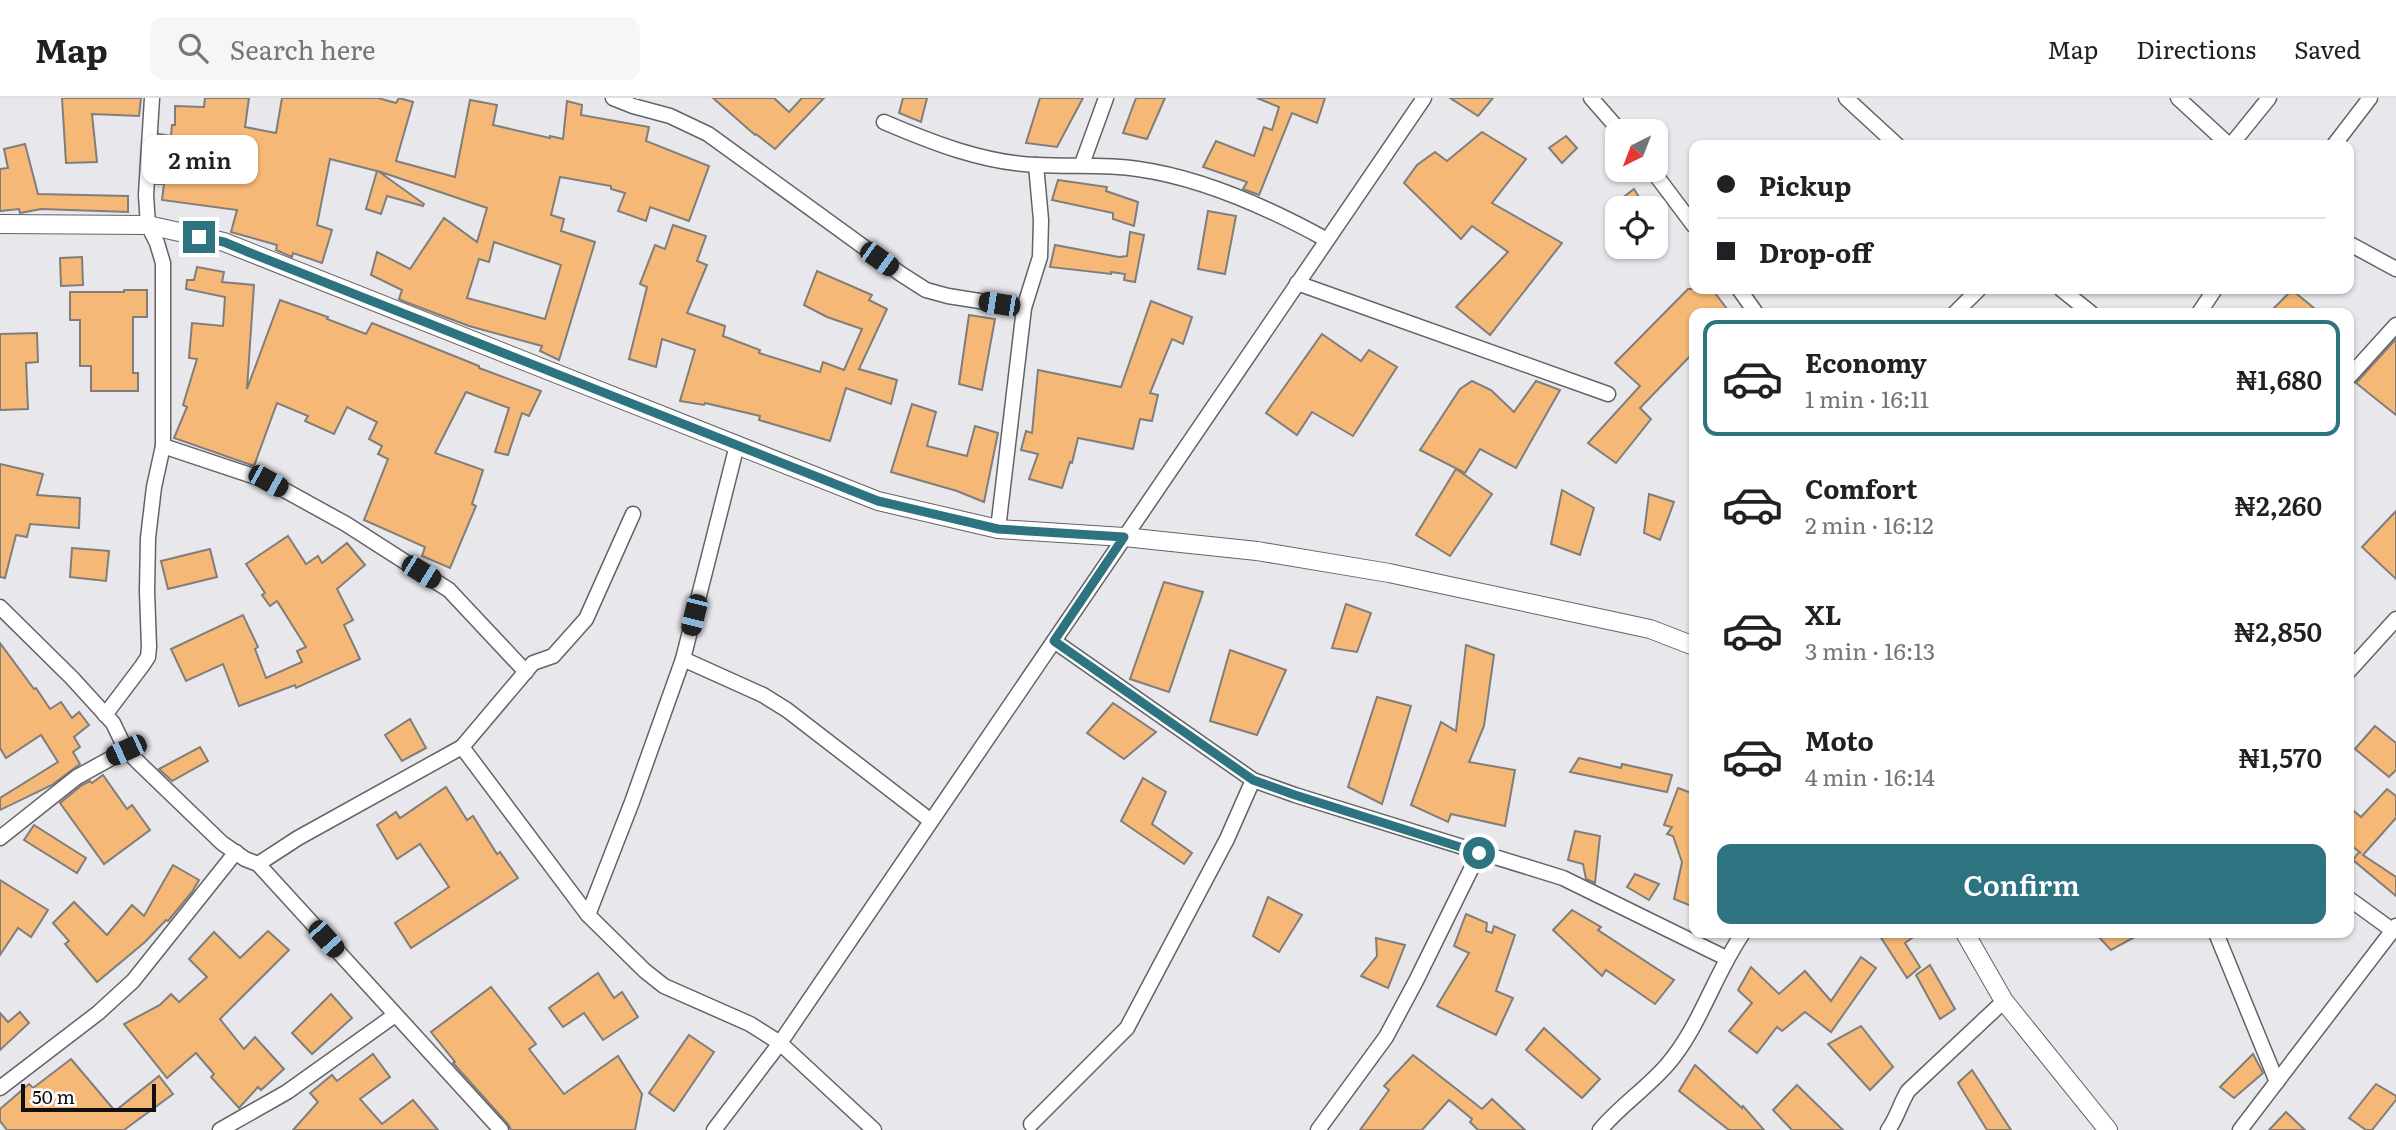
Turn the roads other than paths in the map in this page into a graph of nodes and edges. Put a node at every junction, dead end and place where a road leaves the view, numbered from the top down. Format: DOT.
graph roads {
  1 [pos="152,98"];
  2 [pos="614,98"];
  3 [pos="1106,98"];
  4 [pos="1591,98"];
  5 [pos="2178,98"];
  6 [pos="2269,98"];
  7 [pos="2370,98"];
  8 [pos="1850,99"];
  9 [pos="1419,100"];
  10 [pos="1609,119"];
  11 [pos="884,122"];
  12 [pos="1892,140"];
  13 [pos="2224,140"];
  14 [pos="2234,140"];
  15 [pos="2338,140"];
  16 [pos="1082,164"];
  17 [pos="1036,165"];
  18 [pos="1661,182"];
  19 [pos="1689,219"];
  20 [pos="0,224"];
  21 [pos="148,225"];
  22 [pos="1327,240"];
  23 [pos="2354,246"];
  24 [pos="2396,270"];
  25 [pos="1297,283"];
  26 [pos="1974,294"];
  27 [pos="2067,294"];
  28 [pos="1024,308"];
  29 [pos="1960,308"];
  30 [pos="2085,308"];
  31 [pos="2396,325"];
  32 [pos="2354,370"];
  33 [pos="1608,394"];
  34 [pos="737,445"];
  35 [pos="163,446"];
  36 [pos="633,514"];
  37 [pos="998,529"];
  38 [pos="1124,537"];
  39 [pos="0,607"];
  40 [pos="2396,619"];
  41 [pos="1054,641"];
  42 [pos="1689,644"];
  43 [pos="683,659"];
  44 [pos="2354,665"];
  45 [pos="526,672"];
  46 [pos="105,715"];
  47 [pos="462,747"];
  48 [pos="126,750"];
  49 [pos="1253,780"];
  50 [pos="931,821"];
  51 [pos="0,838"];
  52 [pos="236,852"];
  53 [pos="1479,853"];
  54 [pos="258,864"];
  55 [pos="2354,902"];
  56 [pos="589,915"];
  57 [pos="2394,928"];
  58 [pos="1740,938"];
  59 [pos="1968,938"];
  60 [pos="2218,938"];
  61 [pos="1726,958"];
  62 [pos="2004,1001"];
  63 [pos="395,1015"];
  64 [pos="780,1043"];
  65 [pos="2277,1082"];
  66 [pos="0,1088"];
  67 [pos="1031,1124"];
  68 [pos="220,1130"];
  69 [pos="501,1130"];
  70 [pos="714,1130"];
  71 [pos="874,1130"];
  72 [pos="1318,1130"];
  73 [pos="1600,1130"];
  74 [pos="1888,1130"];
  75 [pos="2108,1130"];
  76 [pos="2240,1130"];
  1 -- 21 [label="street"];
  2 -- 28 [label="street"];
  3 -- 16 [label="street"];
  4 -- 10 [label="street"];
  5 -- 13 [label="street"];
  6 -- 14 [label="street"];
  7 -- 15 [label="street"];
  8 -- 12 [label="street"];
  9 -- 22 [label="street"];
  11 -- 17 [label="street"];
  16 -- 17 [label="street"];
  16 -- 22 [label="street"];
  17 -- 28 [label="street"];
  18 -- 19 [label="street"];
  20 -- 21 [label="street"];
  21 -- 34 [label="street"];
  21 -- 35 [label="street"];
  22 -- 25 [label="street"];
  23 -- 24 [label="street"];
  25 -- 33 [label="street"];
  25 -- 38 [label="street"];
  26 -- 29 [label="street"];
  27 -- 30 [label="street"];
  28 -- 37 [label="street"];
  31 -- 32 [label="street"];
  34 -- 37 [label="street"];
  34 -- 43 [label="street"];
  35 -- 45 [label="street"];
  35 -- 46 [label="street"];
  36 -- 45 [label="street"];
  37 -- 38 [label="street"];
  38 -- 41 [label="street"];
  38 -- 42 [label="street"];
  39 -- 46 [label="street"];
  40 -- 44 [label="street"];
  41 -- 49 [label="street"];
  41 -- 50 [label="street"];
  43 -- 50 [label="street"];
  43 -- 56 [label="street"];
  45 -- 47 [label="street"];
  46 -- 48 [label="street"];
  47 -- 54 [label="street"];
  47 -- 56 [label="street"];
  48 -- 51 [label="street"];
  48 -- 52 [label="street"];
  49 -- 53 [label="street"];
  49 -- 67 [label="street"];
  50 -- 64 [label="street"];
  52 -- 54 [label="street"];
  52 -- 66 [label="street"];
  53 -- 61 [label="street"];
  53 -- 72 [label="street"];
  54 -- 63 [label="street"];
  55 -- 57 [label="street"];
  56 -- 64 [label="street"];
  57 -- 65 [label="street"];
  58 -- 61 [label="street"];
  59 -- 62 [label="street"];
  60 -- 65 [label="street"];
  61 -- 73 [label="street"];
  62 -- 74 [label="street"];
  62 -- 75 [label="street"];
  63 -- 68 [label="street"];
  63 -- 69 [label="street"];
  64 -- 70 [label="street"];
  64 -- 71 [label="street"];
  65 -- 76 [label="street"];
}
